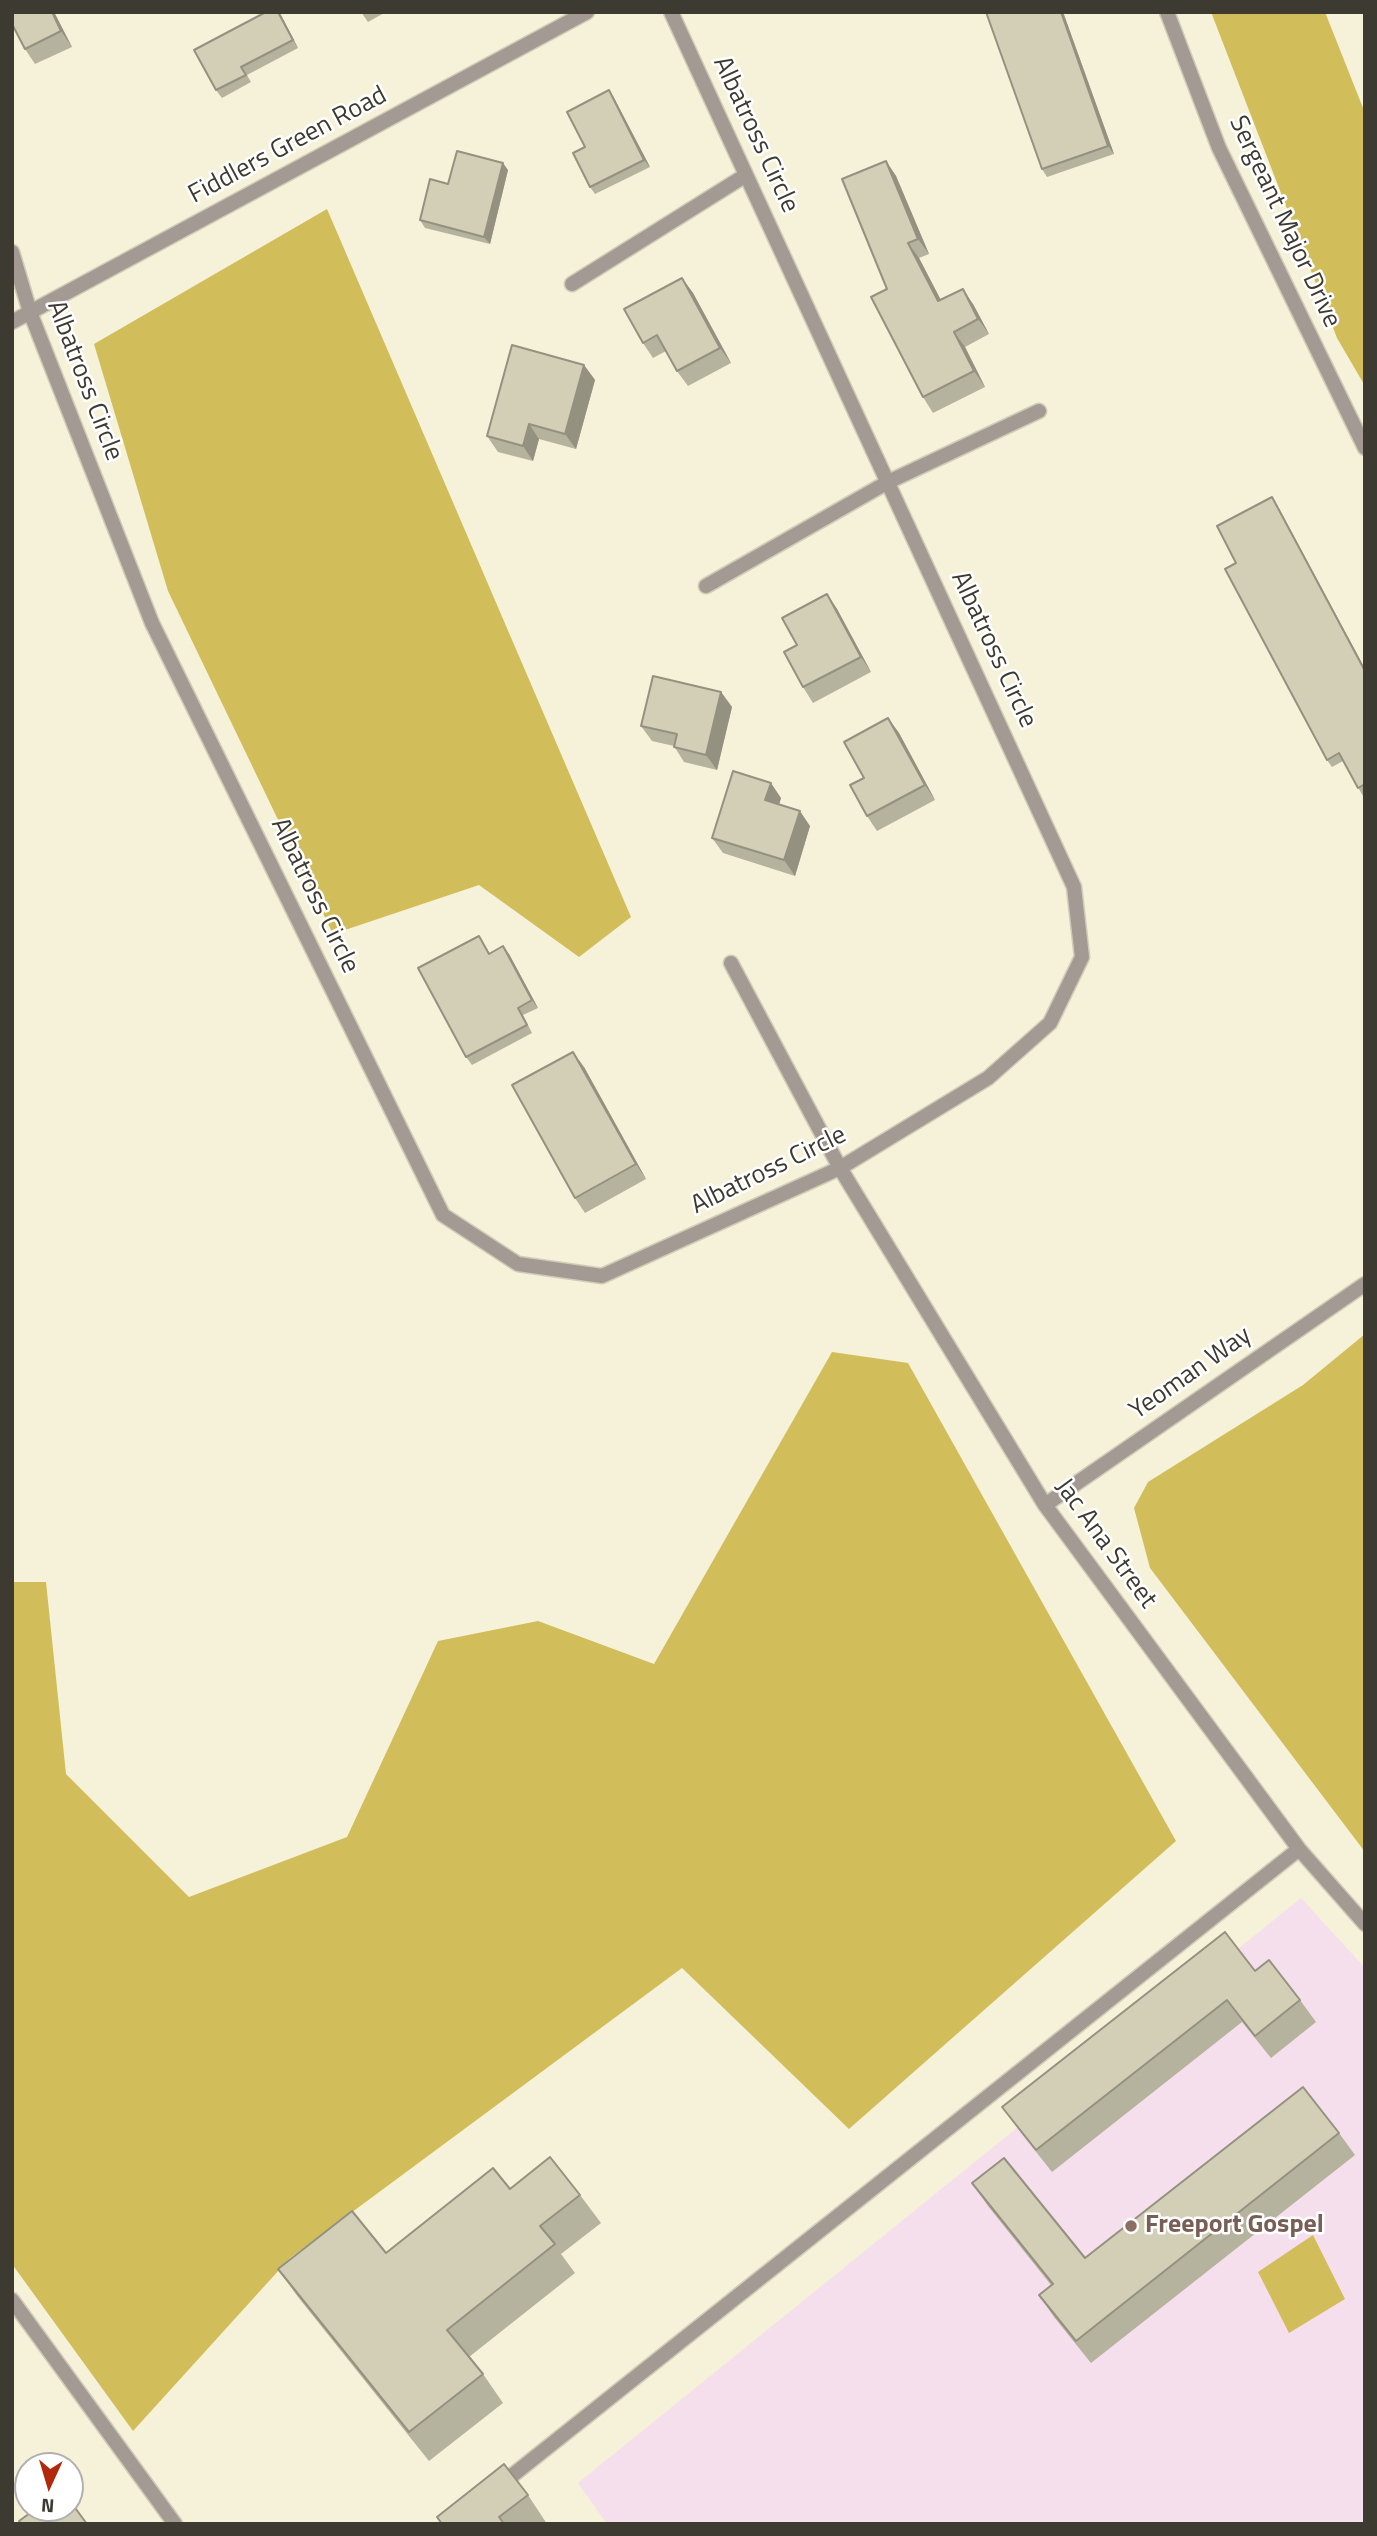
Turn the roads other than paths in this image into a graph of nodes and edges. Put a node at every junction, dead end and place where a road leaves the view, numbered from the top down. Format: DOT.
graph roads {
  1 [pos="587,12"];
  2 [pos="671,12"];
  3 [pos="1167,12"];
  4 [pos="746,174"];
  5 [pos="12,252"];
  6 [pos="572,284"];
  7 [pos="30,312"];
  8 [pos="12,322"];
  9 [pos="1039,411"];
  10 [pos="1365,448"];
  11 [pos="888,482"];
  12 [pos="706,586"];
  13 [pos="731,963"];
  14 [pos="840,1168"];
  15 [pos="1365,1284"];
  16 [pos="1045,1505"];
  17 [pos="1299,1849"];
  18 [pos="1365,1924"];
  19 [pos="12,2300"];
  20 [pos="491,2492"];
  21 [pos="175,2524"];
  1 -- 7 [label="street, Fiddlers Green Road"];
  2 -- 4 [label="street, Albatross Circle"];
  3 -- 10 [label="street, Sergeant Major Drive"];
  4 -- 6 [label="street"];
  4 -- 11 [label="street, Albatross Circle"];
  5 -- 7 [label="street, Albatross Circle"];
  7 -- 8 [label="street, Fiddlers Green Road"];
  7 -- 14 [label="street, Albatross Circle"];
  9 -- 11 [label="street"];
  11 -- 12 [label="street"];
  11 -- 14 [label="street, Albatross Circle"];
  13 -- 14 [label="street, Jac Ana Street"];
  14 -- 16 [label="street, Jac Ana Street"];
  15 -- 16 [label="street, Yeoman Way"];
  16 -- 17 [label="street, Jac Ana Street"];
  17 -- 18 [label="street, Jac Ana Street"];
  17 -- 20 [label="street"];
  19 -- 21 [label="street"];
}
